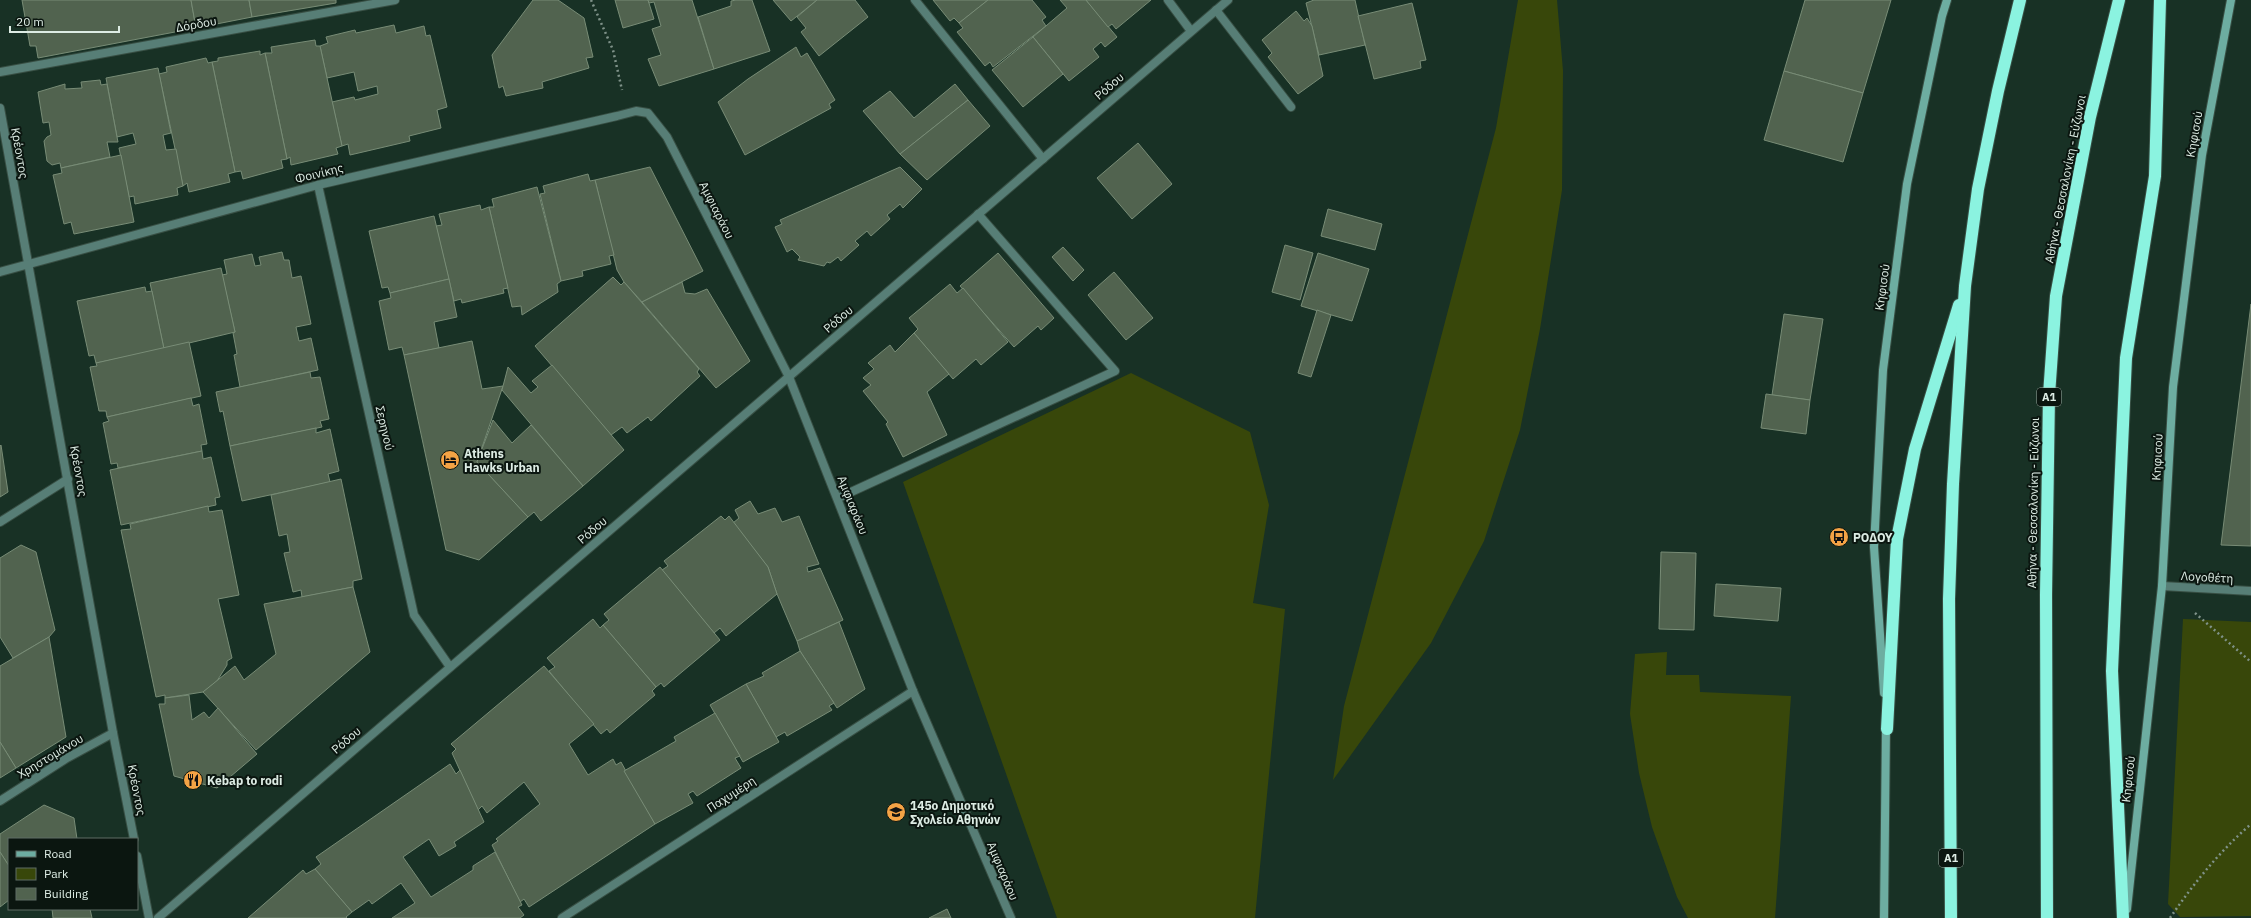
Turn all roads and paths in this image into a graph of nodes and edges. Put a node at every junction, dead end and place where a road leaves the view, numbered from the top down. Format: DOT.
graph roads {
  1 [pos="395,0"];
  2 [pos="591,0"];
  3 [pos="915,0"];
  4 [pos="1168,0"];
  5 [pos="1228,0"];
  6 [pos="1947,0"];
  7 [pos="2020,0"];
  8 [pos="2119,0"];
  9 [pos="2160,0"];
  10 [pos="2231,0"];
  11 [pos="1216,10"];
  12 [pos="1192,31"];
  13 [pos="0,72"];
  14 [pos="1291,107"];
  15 [pos="0,108"];
  16 [pos="648,113"];
  17 [pos="617,116"];
  18 [pos="1042,159"];
  19 [pos="318,185"];
  20 [pos="978,214"];
  21 [pos="28,264"];
  22 [pos="0,272"];
  23 [pos="1965,286"];
  24 [pos="789,377"];
  25 [pos="68,479"];
  26 [pos="838,498"];
  27 [pos="0,522"];
  28 [pos="2162,586"];
  29 [pos="2251,591"];
  30 [pos="2251,662"];
  31 [pos="450,667"];
  32 [pos="913,691"];
  33 [pos="1887,729"];
  34 [pos="113,733"];
  35 [pos="0,801"];
  36 [pos="2251,824"];
  37 [pos="134,838"];
  38 [pos="138,862"];
  39 [pos="148,918"];
  40 [pos="158,918"];
  41 [pos="562,918"];
  42 [pos="1011,918"];
  43 [pos="1884,918"];
  44 [pos="1951,918"];
  45 [pos="2047,918"];
  46 [pos="2123,918"];
  47 [pos="2126,918"];
  48 [pos="2170,918"];
  1 -- 13 [label="street, Δόρδου"];
  2 -- 17 [label="path"];
  3 -- 18 [label="street"];
  4 -- 12 [label="street"];
  5 -- 11 [label="street, Ρόδου"];
  6 -- 33 [label="main road, Κηφισού"];
  7 -- 23 [label="highway, Α1"];
  8 -- 45 [label="highway, Αθήνα - Θεσσαλονίκη - Εύζωνοι / Α1"];
  9 -- 46 [label="highway"];
  10 -- 28 [label="main road, Κηφισού"];
  11 -- 12 [label="street, Ρόδου"];
  11 -- 14 [label="street"];
  12 -- 18 [label="street, Ρόδου"];
  15 -- 21 [label="street, Κρέοντος"];
  16 -- 17 [label="street, Φοινίκης"];
  16 -- 24 [label="street, Αμφιαράου"];
  17 -- 19 [label="street, Φοινίκης"];
  18 -- 20 [label="street, Ρόδου"];
  19 -- 21 [label="street, Φοινίκης"];
  19 -- 31 [label="street, Σερηνού"];
  20 -- 24 [label="street, Ρόδου"];
  20 -- 26 [label="street"];
  21 -- 22 [label="street, Φοινίκης"];
  21 -- 25 [label="street, Κρέοντος"];
  23 -- 33 [label="highway"];
  23 -- 44 [label="highway, Α1"];
  24 -- 26 [label="street, Αμφιαράου"];
  24 -- 31 [label="street, Ρόδου"];
  25 -- 27 [label="street"];
  25 -- 34 [label="street, Κρέοντος"];
  26 -- 32 [label="street, Αμφιαράου"];
  28 -- 29 [label="street, Λογοθέτη"];
  28 -- 30 [label="path"];
  28 -- 47 [label="main road, Κηφισού"];
  31 -- 40 [label="street, Ρόδου"];
  32 -- 41 [label="street, Παχυμέρη"];
  32 -- 42 [label="street, Αμφιαράου"];
  33 -- 43 [label="main road, Κηφισού"];
  34 -- 35 [label="street, Χρηστομάνου"];
  34 -- 37 [label="street, Κρέοντος"];
  36 -- 48 [label="path"];
  38 -- 39 [label="street"];
}
